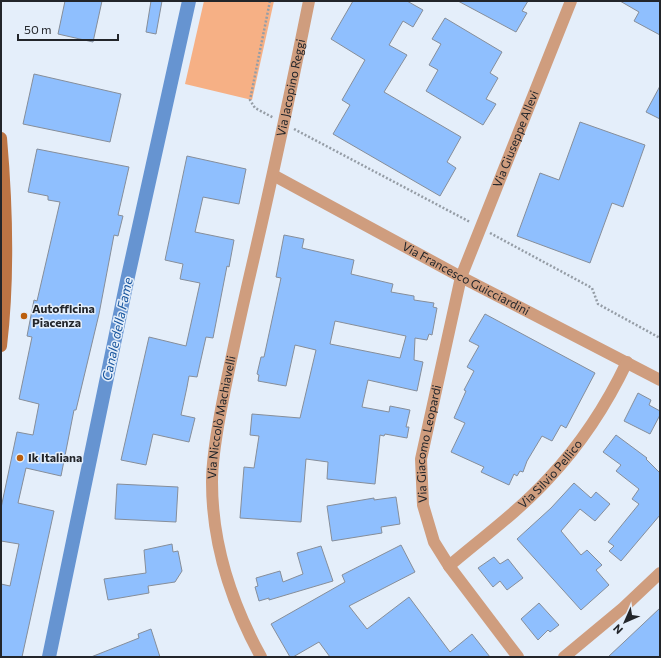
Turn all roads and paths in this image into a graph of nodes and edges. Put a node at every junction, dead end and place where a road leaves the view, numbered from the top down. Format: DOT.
graph roads {
  1 [pos="270,1"];
  2 [pos="309,1"];
  3 [pos="571,1"];
  4 [pos="284,123"];
  5 [pos="1,138"];
  6 [pos="273,175"];
  7 [pos="480,228"];
  8 [pos="461,277"];
  9 [pos="660,338"];
  10 [pos="1,346"];
  11 [pos="627,362"];
  12 [pos="660,380"];
  13 [pos="449,566"];
  14 [pos="660,573"];
  15 [pos="261,657"];
  16 [pos="518,657"];
  17 [pos="564,657"];
  1 -- 4 [label="path"];
  2 -- 4 [label="street, Via Jacopino Reggi"];
  3 -- 7 [label="street, Via Giuseppe Allevi"];
  4 -- 6 [label="street, Via Jacopino Reggi"];
  4 -- 7 [label="path"];
  5 -- 10 [label="main road"];
  6 -- 8 [label="street, Via Francesco Guicciardini"];
  6 -- 15 [label="street, Via Niccolò Machiavelli"];
  7 -- 8 [label="street, Via Giuseppe Allevi"];
  7 -- 9 [label="path"];
  8 -- 11 [label="street, Via Francesco Guicciardini"];
  8 -- 13 [label="street, Via Giacomo Leopardi"];
  11 -- 12 [label="street, Via Francesco Guicciardini"];
  11 -- 13 [label="street, Via Silvio Pellico"];
  13 -- 16 [label="street, Via Giacomo Leopardi"];
  14 -- 17 [label="street"];
}
